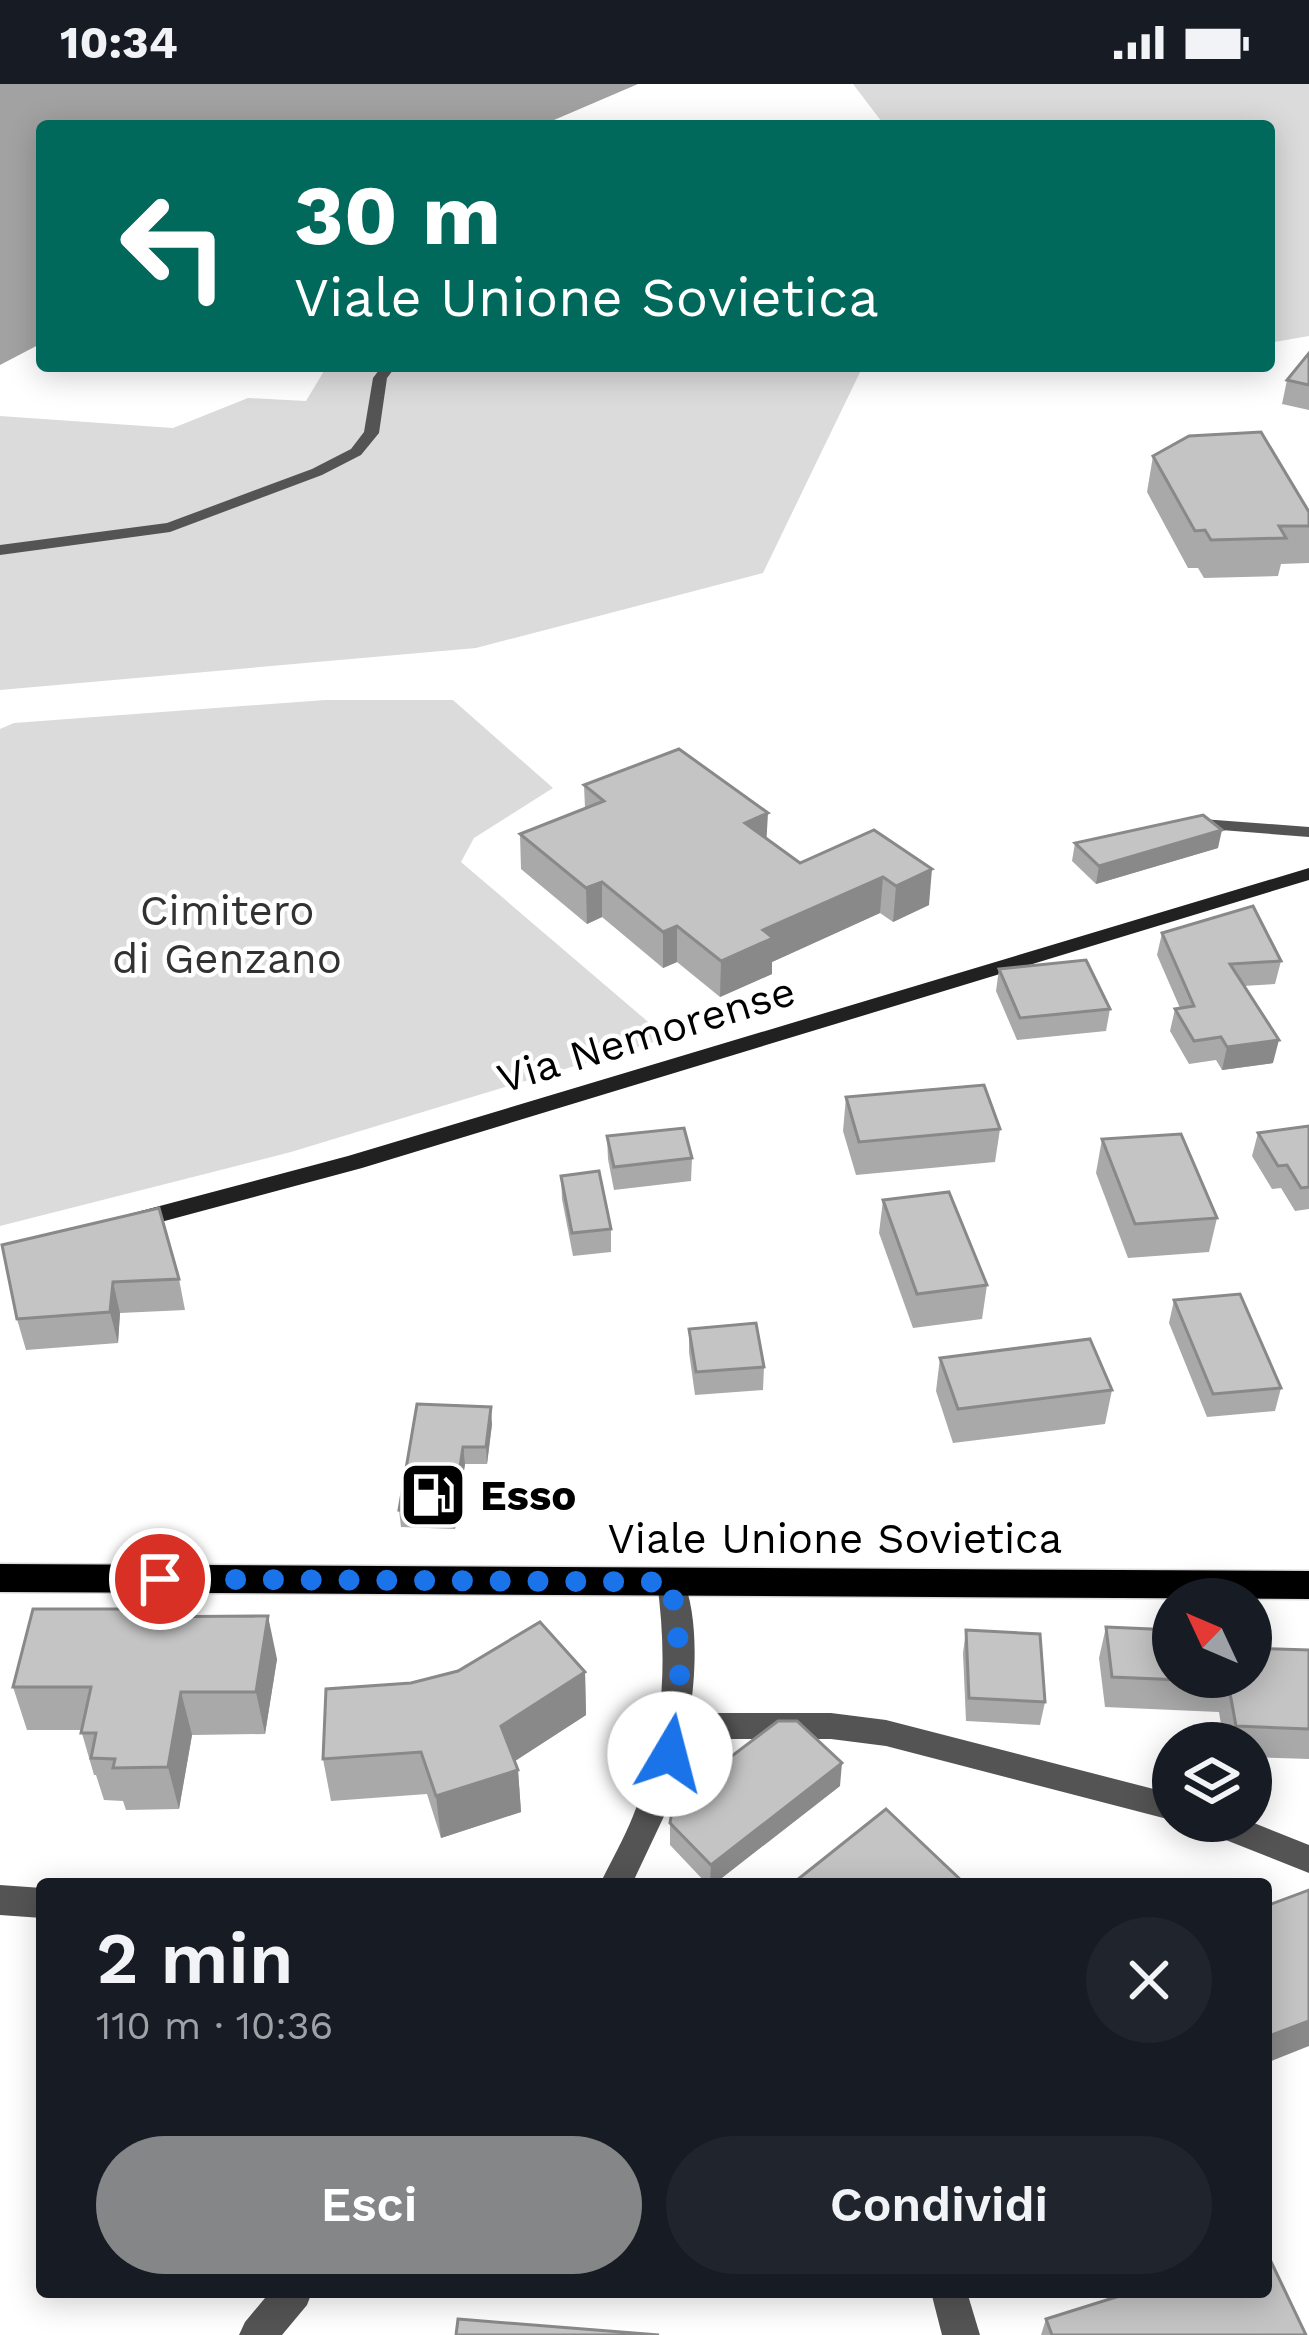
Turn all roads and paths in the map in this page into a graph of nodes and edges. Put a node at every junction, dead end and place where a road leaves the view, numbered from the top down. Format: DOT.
graph roads {
  1 [pos="384,372"];
  2 [pos="0,550"];
  3 [pos="1174,826"];
  4 [pos="1309,832"];
  5 [pos="1309,874"];
  6 [pos="101,1229"];
  7 [pos="0,1578"];
  8 [pos="671,1582"];
  9 [pos="1309,1585"];
  10 [pos="674,1726"];
  11 [pos="1152,1803"];
  12 [pos="1266,1842"];
  13 [pos="1309,1859"];
  14 [pos="619,1878"];
  15 [pos="0,1900"];
  16 [pos="36,1903"];
  17 [pos="289,2298"];
  18 [pos="951,2298"];
  19 [pos="258,2335"];
  20 [pos="961,2335"];
  1 -- 2 [label="street"];
  3 -- 4 [label="lane"];
  5 -- 6 [label="main road, Via Nemorense"];
  7 -- 8 [label="main road, Viale Unione Sovietica"];
  8 -- 9 [label="main road, Viale Unione Sovietica"];
  8 -- 10 [label="street"];
  10 -- 11 [label="street"];
  10 -- 14 [label="street"];
  12 -- 13 [label="street"];
  15 -- 16 [label="street"];
  17 -- 19 [label="street"];
  18 -- 20 [label="street"];
}
